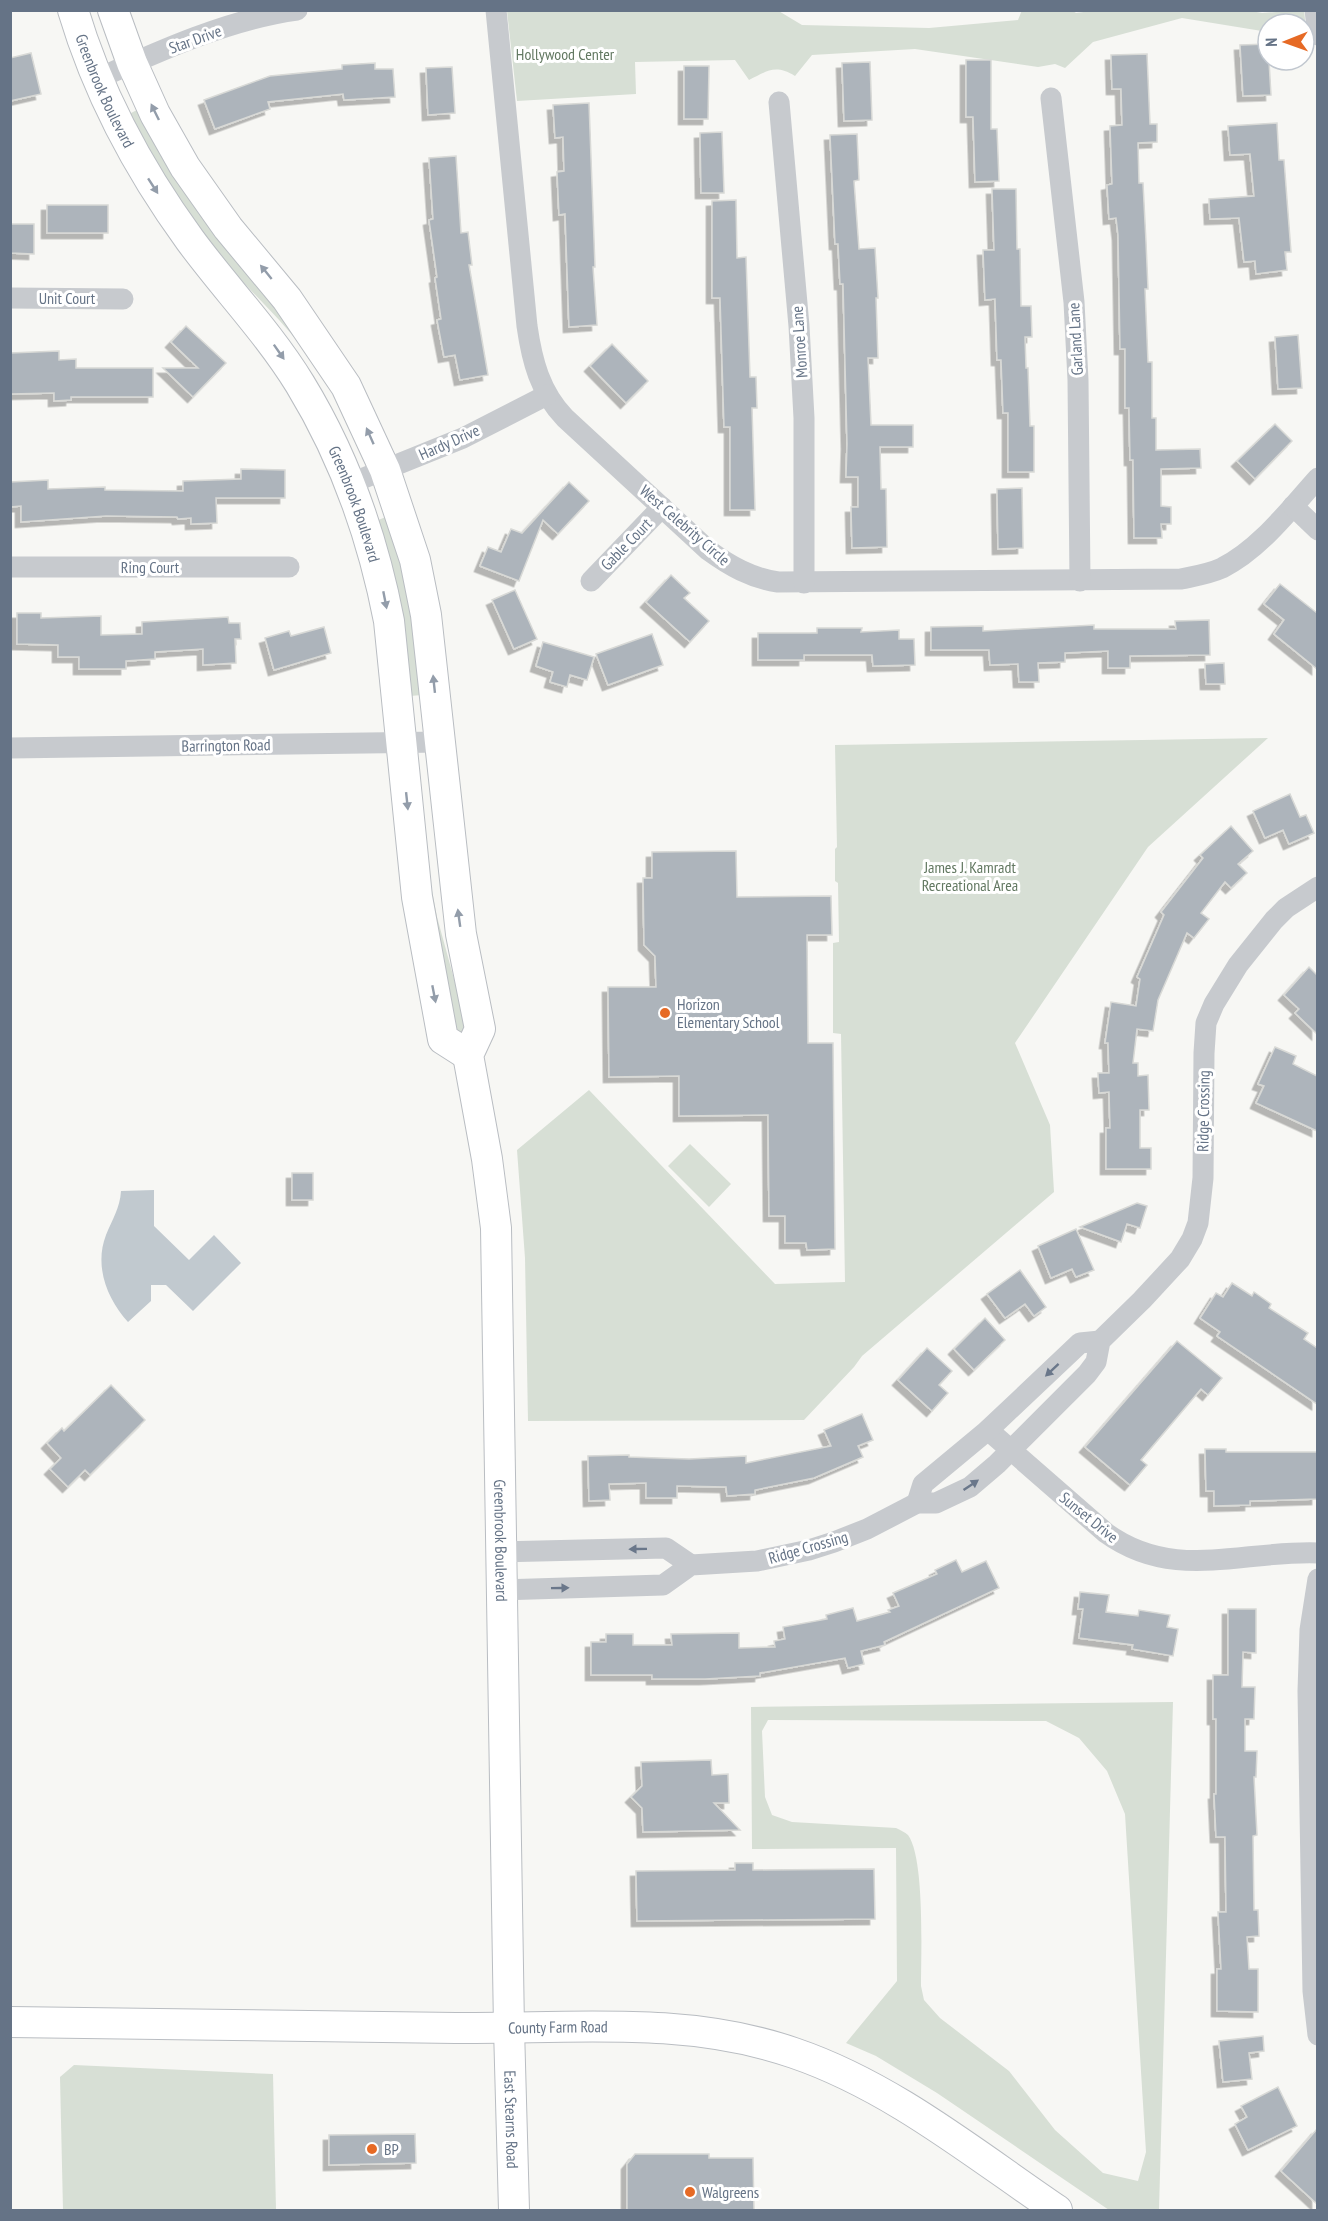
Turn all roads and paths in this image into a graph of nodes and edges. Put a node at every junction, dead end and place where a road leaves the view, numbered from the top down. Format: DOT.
graph roads {
  1 [pos="73,10"];
  2 [pos="113,10"];
  3 [pos="297,10"];
  4 [pos="495,10"];
  5 [pos="1315,10"];
  6 [pos="1317,35"];
  7 [pos="132,63"];
  8 [pos="98,79"];
  9 [pos="1051,98"];
  10 [pos="779,102"];
  11 [pos="10,298"];
  12 [pos="123,299"];
  13 [pos="547,395"];
  14 [pos="385,470"];
  15 [pos="1317,478"];
  16 [pos="349,484"];
  17 [pos="1293,506"];
  18 [pos="662,507"];
  19 [pos="1317,530"];
  20 [pos="10,567"];
  21 [pos="290,567"];
  22 [pos="591,581"];
  23 [pos="1080,581"];
  24 [pos="804,583"];
  25 [pos="441,742"];
  26 [pos="401,743"];
  27 [pos="10,748"];
  28 [pos="1317,887"];
  29 [pos="468,1055"];
  30 [pos="1100,1341"];
  31 [pos="988,1430"];
  32 [pos="1011,1450"];
  33 [pos="917,1503"];
  34 [pos="501,1552"];
  35 [pos="1317,1553"];
  36 [pos="692,1565"];
  37 [pos="1317,1579"];
  38 [pos="502,1590"];
  39 [pos="10,2022"];
  40 [pos="508,2028"];
  41 [pos="1317,2035"];
  42 [pos="514,2211"];
  43 [pos="1057,2211"];
  1 -- 8 [label="main road, Greenbrook Boulevard"];
  2 -- 7 [label="main road"];
  3 -- 7 [label="street, Star Drive"];
  4 -- 13 [label="street, West Celebrity Circle"];
  5 -- 6 [label="street"];
  7 -- 8 [label="street, Star Drive"];
  14 -- 7 [label="main road, one-way"];
  8 -- 16 [label="main road, Greenbrook Boulevard, one-way"];
  9 -- 23 [label="street, Garland Lane"];
  10 -- 24 [label="street, Monroe Lane"];
  11 -- 12 [label="street, Unit Court"];
  13 -- 14 [label="street, Hardy Drive"];
  13 -- 18 [label="street, West Celebrity Circle"];
  14 -- 16 [label="street, Hardy Drive"];
  25 -- 14 [label="main road, one-way"];
  15 -- 17 [label="street, West Celebrity Circle"];
  16 -- 26 [label="main road, Greenbrook Boulevard, one-way"];
  17 -- 19 [label="street"];
  17 -- 23 [label="street, West Celebrity Circle"];
  18 -- 22 [label="street, Gable Court"];
  18 -- 24 [label="street, West Celebrity Circle"];
  20 -- 21 [label="street, Ring Court"];
  23 -- 24 [label="street, West Celebrity Circle"];
  25 -- 26 [label="street, Barrington Road"];
  29 -- 25 [label="main road, one-way"];
  26 -- 27 [label="street, Barrington Road"];
  26 -- 29 [label="main road, Greenbrook Boulevard, one-way"];
  28 -- 30 [label="street, Ridge Crossing"];
  29 -- 34 [label="main road, Greenbrook Boulevard"];
  30 -- 31 [label="street, Ridge Crossing, one-way"];
  30 -- 32 [label="street, Ridge Crossing"];
  31 -- 32 [label="street, Sunset Drive"];
  31 -- 33 [label="street, Ridge Crossing"];
  33 -- 32 [label="street, Ridge Crossing, one-way"];
  32 -- 35 [label="street, Sunset Drive"];
  33 -- 36 [label="street, Ridge Crossing"];
  36 -- 34 [label="street, one-way"];
  34 -- 38 [label="main road, Greenbrook Boulevard"];
  38 -- 36 [label="street, one-way"];
  37 -- 41 [label="street"];
  38 -- 40 [label="main road, Greenbrook Boulevard"];
  39 -- 40 [label="main road, County Farm Road"];
  40 -- 42 [label="main road, East Stearns Road"];
  40 -- 43 [label="main road, County Farm Road"];
}
